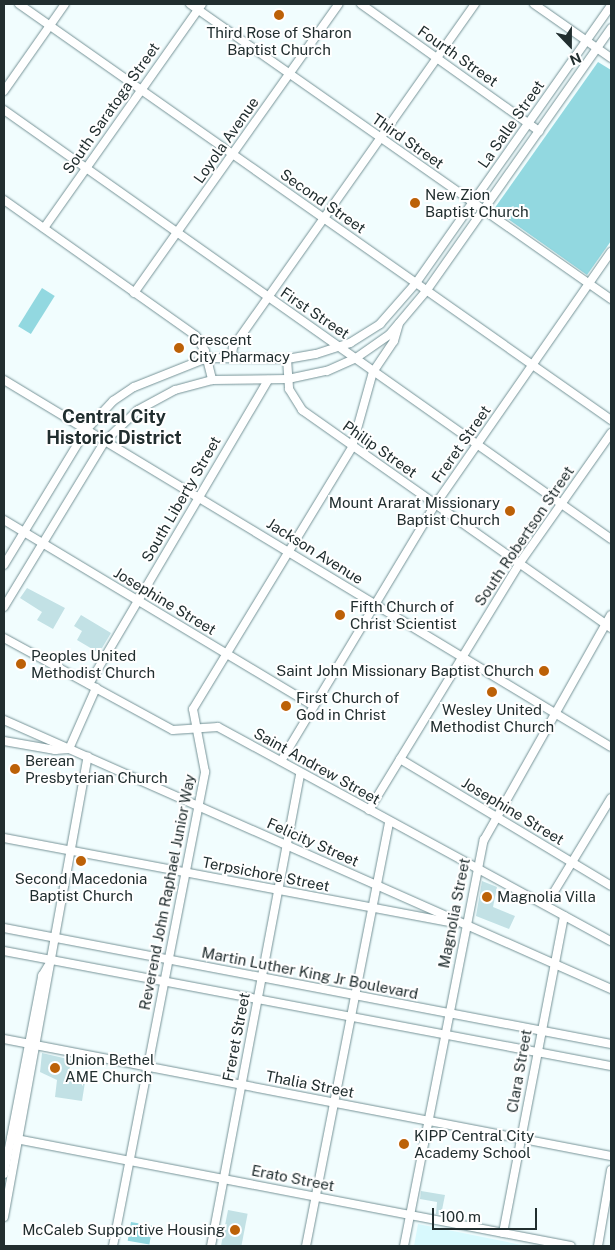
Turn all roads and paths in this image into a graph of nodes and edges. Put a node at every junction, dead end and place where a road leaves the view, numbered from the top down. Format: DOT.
graph roads {
  1 [pos="19,4"];
  2 [pos="65,4"];
  3 [pos="190,4"];
  4 [pos="339,4"];
  5 [pos="361,4"];
  6 [pos="475,4"];
  7 [pos="534,4"];
  8 [pos="200,6"];
  9 [pos="611,6"];
  10 [pos="50,26"];
  11 [pos="611,28"];
  12 [pos="586,41"];
  13 [pos="597,48"];
  14 [pos="437,57"];
  15 [pos="611,58"];
  16 [pos="290,74"];
  17 [pos="141,90"];
  18 [pos="4,91"];
  19 [pos="4,110"];
  20 [pos="529,123"];
  21 [pos="539,130"];
  22 [pos="380,138"];
  23 [pos="233,155"];
  24 [pos="86,168"];
  25 [pos="4,200"];
  26 [pos="473,202"];
  27 [pos="484,210"];
  28 [pos="322,218"];
  29 [pos="44,228"];
  30 [pos="178,232"];
  31 [pos="611,252"];
  32 [pos="416,283"];
  33 [pos="588,284"];
  34 [pos="427,290"];
  35 [pos="134,292"];
  36 [pos="268,298"];
  37 [pos="611,300"];
  38 [pos="399,324"];
  39 [pos="340,347"];
  40 [pos="232,356"];
  41 [pos="207,358"];
  42 [pos="356,358"];
  43 [pos="287,359"];
  44 [pos="532,365"];
  45 [pos="373,372"];
  46 [pos="288,378"];
  47 [pos="4,380"];
  48 [pos="212,380"];
  49 [pos="268,380"];
  50 [pos="611,420"];
  51 [pos="86,430"];
  52 [pos="611,433"];
  53 [pos="105,441"];
  54 [pos="477,445"];
  55 [pos="352,447"];
  56 [pos="199,497"];
  57 [pos="435,505"];
  58 [pos="562,505"];
  59 [pos="4,520"];
  60 [pos="23,532"];
  61 [pos="611,539"];
  62 [pos="42,543"];
  63 [pos="287,550"];
  64 [pos="519,564"];
  65 [pos="4,565"];
  66 [pos="138,601"];
  67 [pos="374,604"];
  68 [pos="4,607"];
  69 [pos="611,616"];
  70 [pos="608,626"];
  71 [pos="4,638"];
  72 [pos="225,653"];
  73 [pos="462,656"];
  74 [pos="92,686"];
  75 [pos="312,706"];
  76 [pos="554,712"];
  77 [pos="4,720"];
  78 [pos="195,730"];
  79 [pos="4,741"];
  80 [pos="611,746"];
  81 [pos="69,749"];
  82 [pos="88,756"];
  83 [pos="400,759"];
  84 [pos="281,761"];
  85 [pos="300,773"];
  86 [pos="611,798"];
  87 [pos="198,805"];
  88 [pos="369,810"];
  89 [pos="494,816"];
  90 [pos="389,822"];
  91 [pos="4,838"];
  92 [pos="287,845"];
  93 [pos="69,851"];
  94 [pos="572,862"];
  95 [pos="475,868"];
  96 [pos="185,873"];
  97 [pos="376,886"];
  98 [pos="611,886"];
  99 [pos="278,890"];
  100 [pos="546,905"];
  101 [pos="371,908"];
  102 [pos="564,916"];
  103 [pos="465,923"];
  104 [pos="4,928"];
  105 [pos="53,938"];
  106 [pos="611,941"];
  107 [pos="4,951"];
  108 [pos="169,960"];
  109 [pos="554,962"];
  110 [pos="49,963"];
  111 [pos="262,978"];
  112 [pos="165,981"];
  113 [pos="611,989"];
  114 [pos="355,995"];
  115 [pos="258,998"];
  116 [pos="448,1013"];
  117 [pos="351,1017"];
  118 [pos="540,1031"];
  119 [pos="444,1035"];
  120 [pos="4,1039"];
  121 [pos="611,1044"];
  122 [pos="32,1045"];
  123 [pos="536,1053"];
  124 [pos="611,1066"];
  125 [pos="148,1067"];
  126 [pos="241,1085"];
  127 [pos="334,1102"];
  128 [pos="427,1120"];
  129 [pos="11,1138"];
  130 [pos="521,1138"];
  131 [pos="19,1140"];
  132 [pos="611,1156"];
  133 [pos="129,1162"];
  134 [pos="611,1170"];
  135 [pos="4,1174"];
  136 [pos="224,1179"];
  137 [pos="316,1196"];
  138 [pos="410,1214"];
  139 [pos="4,1217"];
  140 [pos="503,1233"];
  141 [pos="113,1246"];
  142 [pos="211,1246"];
  143 [pos="306,1246"];
  144 [pos="404,1246"];
  145 [pos="571,1246"];
  146 [pos="598,1246"];
  1 -- 10 [label="street, Second Street"];
  2 -- 10 [label="street"];
  3 -- 8 [label="street, Third Street"];
  4 -- 16 [label="street, Loyola Avenue"];
  5 -- 14 [label="street, Fourth Street"];
  6 -- 14 [label="street"];
  7 -- 12 [label="street"];
  8 -- 16 [label="street, Third Street"];
  8 -- 17 [label="street, South Saratoga Street"];
  9 -- 12 [label="street, La Salle Street"];
  10 -- 17 [label="street, Second Street"];
  10 -- 18 [label="street"];
  11 -- 13 [label="street, La Salle Street"];
  12 -- 13 [label="street"];
  12 -- 20 [label="street, La Salle Street"];
  13 -- 15 [label="street"];
  13 -- 21 [label="street, La Salle Street"];
  14 -- 20 [label="street, Fourth Street"];
  14 -- 22 [label="street"];
  16 -- 22 [label="street, Third Street"];
  16 -- 23 [label="street, Loyola Avenue"];
  17 -- 23 [label="street, Second Street"];
  17 -- 24 [label="street, South Saratoga Street"];
  19 -- 24 [label="street, First Street"];
  20 -- 21 [label="street, Fourth Street"];
  20 -- 26 [label="street, La Salle Street"];
  21 -- 27 [label="street, La Salle Street"];
  22 -- 26 [label="street, Third Street"];
  22 -- 28 [label="street"];
  23 -- 28 [label="street, Second Street"];
  23 -- 30 [label="street, Loyola Avenue"];
  24 -- 29 [label="street, South Saratoga Street"];
  24 -- 30 [label="street, First Street"];
  25 -- 29 [label="street"];
  26 -- 27 [label="street, Third Street"];
  26 -- 32 [label="street, La Salle Street"];
  27 -- 33 [label="street, Third Street"];
  27 -- 34 [label="street, La Salle Street"];
  28 -- 32 [label="street, Second Street"];
  28 -- 36 [label="street"];
  29 -- 35 [label="street"];
  30 -- 35 [label="street, Loyola Avenue"];
  30 -- 36 [label="street, First Street"];
  31 -- 33 [label="street, Freret Street"];
  32 -- 34 [label="street, Second Street"];
  32 -- 39 [label="street, La Salle Street"];
  33 -- 37 [label="street, Third Street"];
  33 -- 44 [label="street, Freret Street"];
  34 -- 38 [label="street, La Salle Street"];
  34 -- 44 [label="street, Second Street"];
  35 -- 41 [label="street"];
  36 -- 39 [label="street, First Street"];
  36 -- 40 [label="street"];
  38 -- 42 [label="street"];
  38 -- 45 [label="street, Reverend John Raphael Junior Way"];
  39 -- 42 [label="street, First Street"];
  39 -- 43 [label="street, La Salle Street"];
  40 -- 41 [label="street, La Salle Street"];
  40 -- 43 [label="street, La Salle Street"];
  41 -- 48 [label="street"];
  41 -- 51 [label="street, La Salle Street"];
  42 -- 45 [label="street, First Street"];
  42 -- 46 [label="street"];
  43 -- 46 [label="street, Philip Street"];
  44 -- 50 [label="street, Second Street"];
  44 -- 54 [label="street, Freret Street"];
  45 -- 54 [label="street, First Street"];
  45 -- 55 [label="street, Reverend John Raphael Junior Way"];
  46 -- 49 [label="street"];
  46 -- 55 [label="street, Philip Street"];
  47 -- 51 [label="street, Jackson Avenue"];
  48 -- 49 [label="street"];
  48 -- 53 [label="street"];
  49 -- 56 [label="street, South Liberty Street"];
  51 -- 53 [label="street, Jackson Avenue"];
  51 -- 60 [label="street, La Salle Street"];
  52 -- 58 [label="street, South Robertson Street"];
  53 -- 56 [label="street, Jackson Avenue"];
  53 -- 62 [label="street"];
  54 -- 57 [label="street, Freret Street"];
  54 -- 58 [label="street, First Street"];
  55 -- 57 [label="street, Philip Street"];
  55 -- 63 [label="street, Reverend John Raphael Junior Way"];
  56 -- 63 [label="street, Jackson Avenue"];
  56 -- 66 [label="street, South Liberty Street"];
  57 -- 64 [label="street, Philip Street"];
  57 -- 67 [label="street, Freret Street"];
  58 -- 61 [label="street, First Street"];
  58 -- 64 [label="street, South Robertson Street"];
  59 -- 60 [label="street, Josephine Street"];
  60 -- 62 [label="street, Josephine Street"];
  60 -- 65 [label="street, La Salle Street"];
  62 -- 66 [label="street, Josephine Street"];
  62 -- 68 [label="street"];
  63 -- 67 [label="street, Jackson Avenue"];
  63 -- 72 [label="street, Reverend John Raphael Junior Way"];
  64 -- 70 [label="street, Philip Street"];
  64 -- 73 [label="street, South Robertson Street"];
  66 -- 72 [label="street, Josephine Street"];
  66 -- 74 [label="street, South Liberty Street"];
  67 -- 73 [label="street, Jackson Avenue"];
  67 -- 75 [label="street, Freret Street"];
  69 -- 70 [label="street, Magnolia Street"];
  70 -- 76 [label="street, Magnolia Street"];
  71 -- 74 [label="street, Saint Andrew Street"];
  72 -- 75 [label="street, Josephine Street"];
  72 -- 78 [label="street, Reverend John Raphael Junior Way"];
  73 -- 76 [label="street, Jackson Avenue"];
  73 -- 83 [label="street, South Robertson Street"];
  74 -- 78 [label="street, Saint Andrew Street"];
  74 -- 81 [label="street, South Liberty Street"];
  75 -- 84 [label="street, Freret Street"];
  76 -- 80 [label="street, Jackson Avenue"];
  76 -- 89 [label="street, Magnolia Street"];
  77 -- 81 [label="street, Felicity Street"];
  78 -- 84 [label="street, Saint Andrew Street"];
  78 -- 87 [label="street, Reverend John Raphael Junior Way"];
  79 -- 81 [label="street"];
  81 -- 82 [label="street, Felicity Street"];
  82 -- 87 [label="street, Felicity Street"];
  82 -- 93 [label="street"];
  83 -- 88 [label="street, South Robertson Street"];
  83 -- 89 [label="street, Josephine Street"];
  84 -- 85 [label="street, Saint Andrew Street"];
  85 -- 88 [label="street, Saint Andrew Street"];
  85 -- 92 [label="street, Freret Street"];
  86 -- 94 [label="street"];
  87 -- 92 [label="street, Felicity Street"];
  87 -- 96 [label="street, Reverend John Raphael Junior Way"];
  88 -- 90 [label="street, Saint Andrew Street"];
  89 -- 94 [label="street, Josephine Street"];
  89 -- 95 [label="street, Magnolia Street"];
  90 -- 95 [label="street, Saint Andrew Street"];
  90 -- 97 [label="street"];
  91 -- 93 [label="street, Terpsichore Street"];
  92 -- 97 [label="street, Felicity Street"];
  92 -- 99 [label="street, Freret Street"];
  93 -- 96 [label="street, Terpsichore Street"];
  93 -- 105 [label="street"];
  94 -- 98 [label="street, Josephine Street"];
  94 -- 100 [label="street"];
  95 -- 100 [label="street, Saint Andrew Street"];
  95 -- 103 [label="street, Magnolia Street"];
  96 -- 99 [label="street, Terpsichore Street"];
  96 -- 108 [label="street, Reverend John Raphael Junior Way"];
  97 -- 101 [label="street"];
  97 -- 103 [label="street, Felicity Street"];
  99 -- 101 [label="street, Terpsichore Street"];
  99 -- 111 [label="street, Freret Street"];
  100 -- 102 [label="street, Saint Andrew Street"];
  101 -- 103 [label="street, Terpsichore Street"];
  101 -- 114 [label="street"];
  102 -- 106 [label="street, Saint Andrew Street"];
  102 -- 109 [label="street, Clara Street"];
  103 -- 109 [label="street, Felicity Street"];
  103 -- 116 [label="street, Magnolia Street"];
  104 -- 105 [label="street, Martin Luther King Jr Boulevard"];
  105 -- 108 [label="street, Martin Luther King Jr Boulevard"];
  105 -- 110 [label="street"];
  107 -- 110 [label="street"];
  108 -- 111 [label="street, Martin Luther King Jr Boulevard"];
  108 -- 112 [label="street, Reverend John Raphael Junior Way"];
  109 -- 113 [label="street, Felicity Street"];
  109 -- 118 [label="street, Clara Street"];
  110 -- 112 [label="street"];
  110 -- 122 [label="street"];
  111 -- 114 [label="street, Martin Luther King Jr Boulevard"];
  111 -- 115 [label="street, Freret Street"];
  112 -- 115 [label="street"];
  112 -- 125 [label="street, Reverend John Raphael Junior Way"];
  114 -- 116 [label="street, Martin Luther King Jr Boulevard"];
  114 -- 117 [label="street"];
  115 -- 117 [label="street"];
  115 -- 126 [label="street, Freret Street"];
  116 -- 118 [label="street, Martin Luther King Jr Boulevard"];
  116 -- 119 [label="street, Magnolia Street"];
  117 -- 119 [label="street"];
  117 -- 127 [label="street"];
  118 -- 121 [label="street, Martin Luther King Jr Boulevard"];
  118 -- 123 [label="street, Clara Street"];
  119 -- 123 [label="street"];
  119 -- 128 [label="street, Magnolia Street"];
  120 -- 122 [label="street, Thalia Street"];
  122 -- 125 [label="street, Thalia Street"];
  122 -- 129 [label="street"];
  122 -- 131 [label="street"];
  123 -- 124 [label="street"];
  123 -- 130 [label="street, Clara Street"];
  125 -- 126 [label="street, Thalia Street"];
  125 -- 133 [label="street, Reverend John Raphael Junior Way"];
  126 -- 127 [label="street, Thalia Street"];
  126 -- 136 [label="street, Freret Street"];
  127 -- 128 [label="street, Thalia Street"];
  127 -- 137 [label="street"];
  128 -- 130 [label="street, Thalia Street"];
  128 -- 138 [label="street, Magnolia Street"];
  129 -- 131 [label="street, Erato Street"];
  129 -- 135 [label="street"];
  130 -- 132 [label="street, Thalia Street"];
  130 -- 140 [label="street, Clara Street"];
  131 -- 133 [label="street, Erato Street"];
  131 -- 139 [label="street"];
  133 -- 136 [label="street, Erato Street"];
  133 -- 141 [label="street, Reverend John Raphael Junior Way"];
  134 -- 146 [label="street"];
  136 -- 137 [label="street, Erato Street"];
  136 -- 142 [label="street, Freret Street"];
  137 -- 138 [label="street, Erato Street"];
  137 -- 143 [label="street"];
  138 -- 140 [label="street, Erato Street"];
  138 -- 144 [label="street, Magnolia Street"];
  140 -- 145 [label="street, Erato Street"];
}
